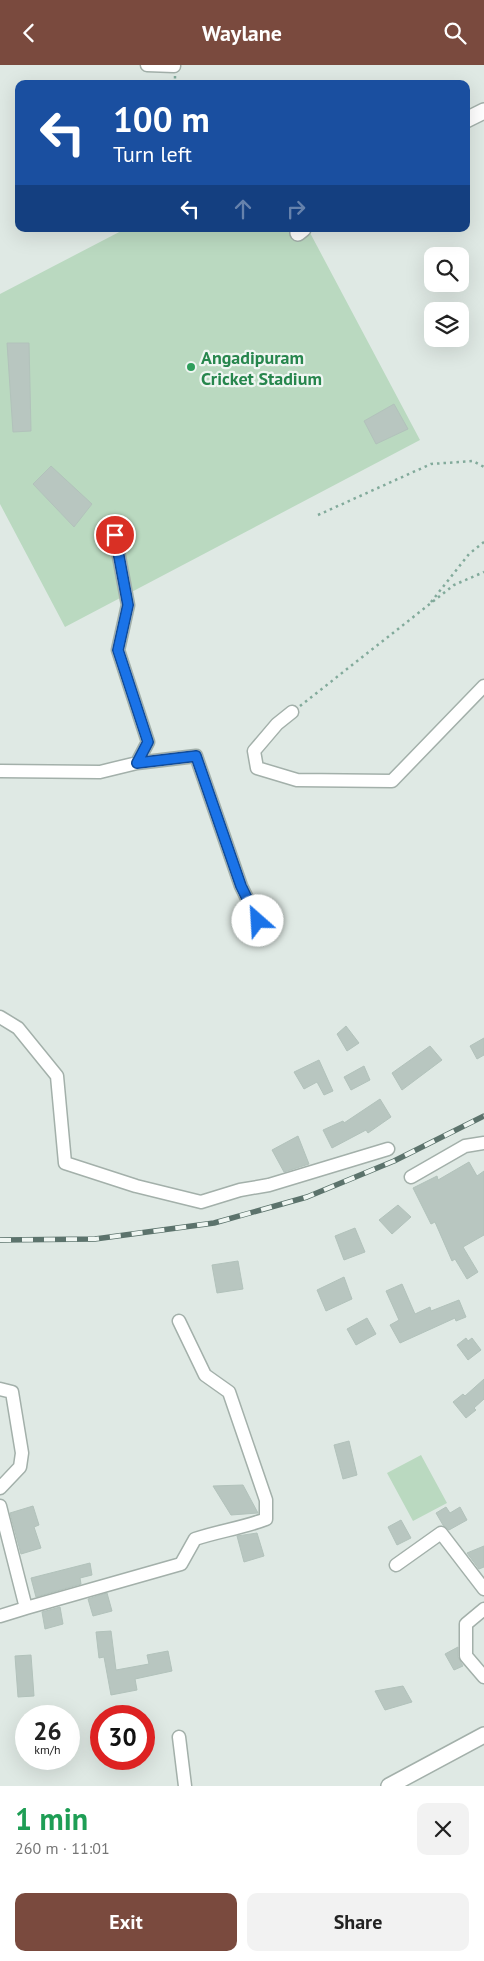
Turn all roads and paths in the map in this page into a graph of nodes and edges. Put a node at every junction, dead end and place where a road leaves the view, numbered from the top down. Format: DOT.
graph roads {
  1 [pos="147,65"];
  2 [pos="174,66"];
  3 [pos="484,111"];
  4 [pos="470,118"];
  5 [pos="484,467"];
  6 [pos="318,515"];
  7 [pos="115,535"];
  8 [pos="484,542"];
  9 [pos="484,572"];
  10 [pos="429,605"];
  11 [pos="484,686"];
  12 [pos="292,712"];
  13 [pos="137,763"];
  14 [pos="0,771"];
  15 [pos="258,921"];
  16 [pos="0,1017"];
  17 [pos="484,1143"];
  18 [pos="388,1149"];
  19 [pos="411,1177"];
  20 [pos="179,1321"];
  21 [pos="0,1389"];
  22 [pos="0,1488"];
  23 [pos="0,1506"];
  24 [pos="396,1565"];
  25 [pos="484,1589"];
  26 [pos="26,1608"];
  27 [pos="484,1609"];
  28 [pos="0,1615"];
  29 [pos="484,1677"];
  30 [pos="484,1735"];
  31 [pos="179,1737"];
  32 [pos="185,1786"];
  33 [pos="389,1786"];
  1 -- 2 [label="street"];
  3 -- 4 [label="street"];
  5 -- 6 [label="path"];
  7 -- 13 [label="street"];
  8 -- 10 [label="path"];
  9 -- 10 [label="path"];
  10 -- 12 [label="path"];
  11 -- 12 [label="street"];
  13 -- 14 [label="street"];
  13 -- 15 [label="street"];
  16 -- 18 [label="street"];
  17 -- 19 [label="street"];
  20 -- 26 [label="street"];
  21 -- 22 [label="street"];
  23 -- 26 [label="street"];
  24 -- 25 [label="street"];
  26 -- 28 [label="street"];
  27 -- 29 [label="street"];
  30 -- 33 [label="street"];
  31 -- 32 [label="street"];
}
